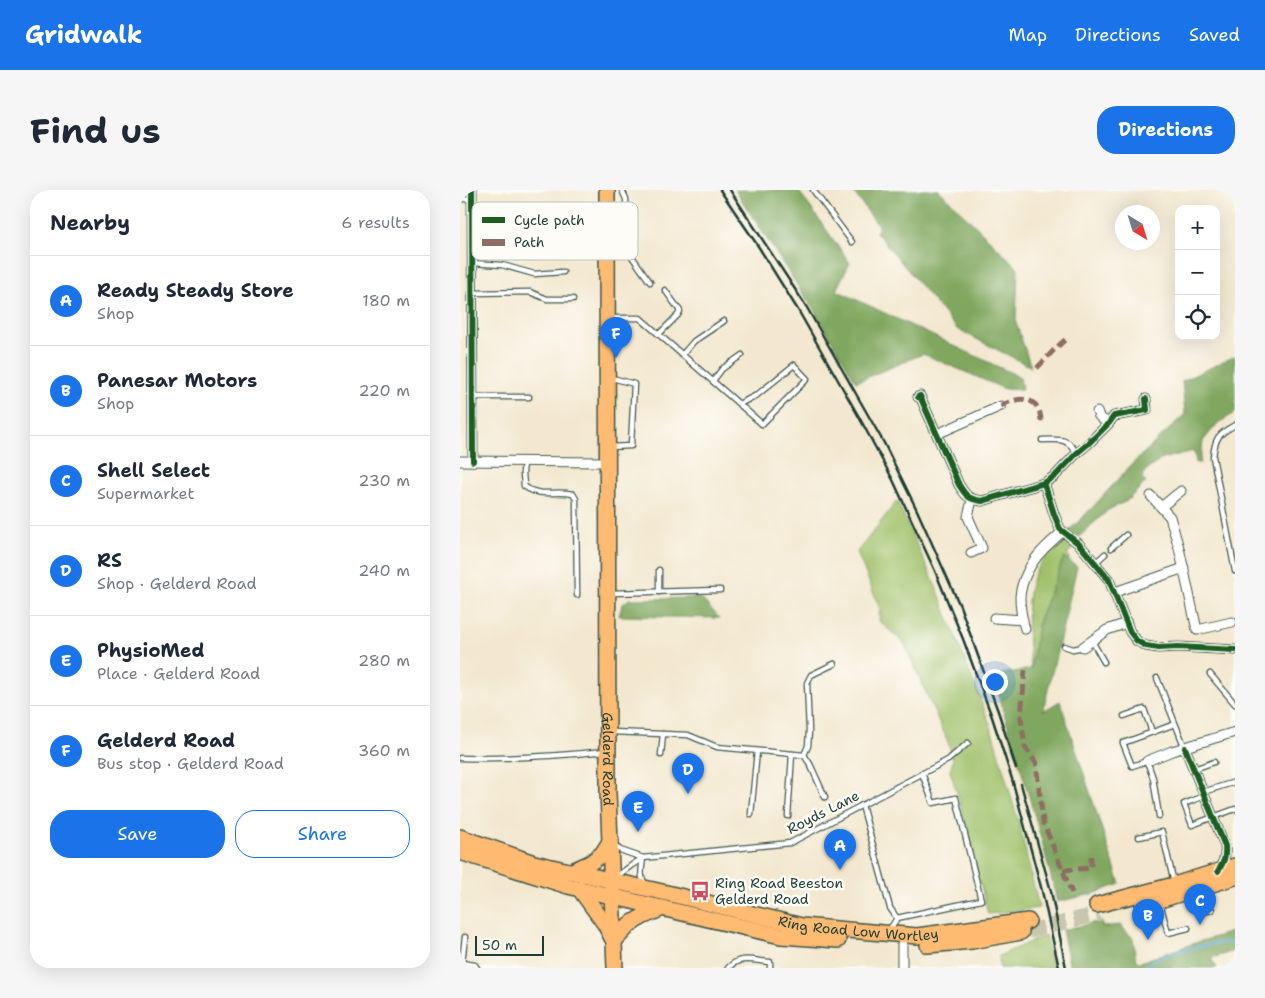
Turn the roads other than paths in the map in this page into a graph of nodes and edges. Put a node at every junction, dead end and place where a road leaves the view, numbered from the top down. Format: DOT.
graph roads {
  1 [pos="628,190"];
  2 [pos="813,190"];
  3 [pos="622,192"];
  4 [pos="472,195"];
  5 [pos="460,200"];
  6 [pos="852,242"];
  7 [pos="607,260"];
  8 [pos="634,260"];
  9 [pos="473,262"];
  10 [pos="563,272"];
  11 [pos="650,282"];
  12 [pos="666,290"];
  13 [pos="473,293"];
  14 [pos="573,299"];
  15 [pos="607,318"];
  16 [pos="724,321"];
  17 [pos="659,334"];
  18 [pos="742,354"];
  19 [pos="682,355"];
  20 [pos="607,379"];
  21 [pos="713,381"];
  22 [pos="473,397"];
  23 [pos="529,397"];
  24 [pos="918,397"];
  25 [pos="1146,399"];
  26 [pos="739,404"];
  27 [pos="1001,406"];
  28 [pos="1096,412"];
  29 [pos="1109,423"];
  30 [pos="1235,425"];
  31 [pos="937,434"];
  32 [pos="1042,440"];
  33 [pos="1077,453"];
  34 [pos="607,455"];
  35 [pos="473,460"];
  36 [pos="460,461"];
  37 [pos="524,461"];
  38 [pos="1044,483"];
  39 [pos="1180,491"];
  40 [pos="1151,496"];
  41 [pos="972,500"];
  42 [pos="1161,507"];
  43 [pos="1062,532"];
  44 [pos="1126,535"];
  45 [pos="1111,548"];
  46 [pos="971,553"];
  47 [pos="1105,554"];
  48 [pos="1096,563"];
  49 [pos="1184,568"];
  50 [pos="659,570"];
  51 [pos="1235,571"];
  52 [pos="720,590"];
  53 [pos="659,592"];
  54 [pos="1115,592"];
  55 [pos="608,593"];
  56 [pos="577,595"];
  57 [pos="994,618"];
  58 [pos="1232,622"];
  59 [pos="1127,623"];
  60 [pos="1092,640"];
  61 [pos="1064,646"];
  62 [pos="1084,647"];
  63 [pos="1235,650"];
  64 [pos="1104,662"];
  65 [pos="834,664"];
  66 [pos="1210,674"];
  67 [pos="1157,678"];
  68 [pos="1235,704"];
  69 [pos="1124,716"];
  70 [pos="1175,724"];
  71 [pos="608,732"];
  72 [pos="1152,732"];
  73 [pos="1235,732"];
  74 [pos="663,734"];
  75 [pos="968,743"];
  76 [pos="1185,748"];
  77 [pos="608,751"];
  78 [pos="757,751"];
  79 [pos="792,754"];
  80 [pos="661,755"];
  81 [pos="804,755"];
  82 [pos="460,758"];
  83 [pos="1147,761"];
  84 [pos="1214,762"];
  85 [pos="1194,769"];
  86 [pos="922,773"];
  87 [pos="1235,782"];
  88 [pos="1204,794"];
  89 [pos="825,797"];
  90 [pos="862,805"];
  91 [pos="1235,809"];
  92 [pos="751,814"];
  93 [pos="788,816"];
  94 [pos="1159,816"];
  95 [pos="1213,818"];
  96 [pos="460,837"];
  97 [pos="1139,837"];
  98 [pos="611,840"];
  99 [pos="461,855"];
  100 [pos="643,858"];
  101 [pos="1235,866"];
  102 [pos="572,871"];
  103 [pos="1218,871"];
  104 [pos="1235,877"];
  105 [pos="612,880"];
  106 [pos="579,888"];
  107 [pos="652,889"];
  108 [pos="1178,889"];
  109 [pos="612,896"];
  110 [pos="1158,900"];
  111 [pos="664,908"];
  112 [pos="1212,910"];
  113 [pos="897,918"];
  114 [pos="1188,928"];
  115 [pos="882,934"];
  116 [pos="465,937"];
  117 [pos="614,941"];
  118 [pos="902,944"];
  119 [pos="461,963"];
  120 [pos="477,968"];
  121 [pos="615,968"];
  122 [pos="728,968"];
  123 [pos="770,968"];
  124 [pos="902,968"];
  1 -- 3 [label="lane"];
  2 -- 6 [label="lane"];
  4 -- 5 [label="lane"];
  7 -- 15 [label="main road, Gelderd Road"];
  8 -- 11 [label="lane"];
  9 -- 10 [label="lane"];
  9 -- 13 [label="street"];
  12 -- 17 [label="lane"];
  13 -- 14 [label="lane"];
  13 -- 22 [label="street"];
  15 -- 17 [label="lane"];
  15 -- 20 [label="main road, Gelderd Road"];
  16 -- 19 [label="lane"];
  17 -- 19 [label="lane"];
  18 -- 21 [label="lane"];
  19 -- 21 [label="lane"];
  20 -- 34 [label="main road, Gelderd Road"];
  20 -- 34 [label="lane"];
  21 -- 26 [label="lane"];
  22 -- 23 [label="lane"];
  22 -- 35 [label="street"];
  24 -- 31 [label="street"];
  25 -- 29 [label="street"];
  26 -- 26 [label="lane"];
  27 -- 31 [label="street"];
  28 -- 29 [label="street"];
  29 -- 33 [label="street"];
  30 -- 51 [label="lane"];
  31 -- 41 [label="street"];
  32 -- 33 [label="lane"];
  33 -- 38 [label="street"];
  34 -- 37 [label="street"];
  34 -- 55 [label="main road, Gelderd Road"];
  35 -- 36 [label="street"];
  35 -- 37 [label="street"];
  37 -- 56 [label="lane"];
  38 -- 41 [label="street"];
  38 -- 43 [label="street"];
  39 -- 42 [label="street"];
  40 -- 42 [label="street"];
  41 -- 46 [label="street"];
  42 -- 49 [label="street"];
  43 -- 48 [label="street"];
  43 -- 57 [label="street"];
  44 -- 45 [label="lane"];
  47 -- 48 [label="lane"];
  48 -- 54 [label="street"];
  49 -- 54 [label="street"];
  49 -- 58 [label="street"];
  50 -- 53 [label="lane"];
  52 -- 53 [label="lane"];
  53 -- 55 [label="lane"];
  54 -- 59 [label="street"];
  55 -- 71 [label="main road, Gelderd Road"];
  59 -- 60 [label="street"];
  59 -- 63 [label="street"];
  60 -- 62 [label="street"];
  60 -- 64 [label="lane"];
  61 -- 62 [label="lane"];
  65 -- 81 [label="lane"];
  66 -- 68 [label="lane"];
  67 -- 70 [label="lane"];
  69 -- 72 [label="lane"];
  70 -- 72 [label="lane"];
  70 -- 76 [label="lane"];
  71 -- 74 [label="lane"];
  71 -- 77 [label="main road, Gelderd Road"];
  72 -- 83 [label="lane"];
  73 -- 76 [label="street"];
  74 -- 78 [label="lane"];
  74 -- 80 [label="lane"];
  75 -- 86 [label="lane, Royds Lane"];
  76 -- 83 [label="street"];
  76 -- 85 [label="street"];
  77 -- 82 [label="lane"];
  77 -- 98 [label="main road, Gelderd Road"];
  78 -- 79 [label="lane"];
  78 -- 92 [label="lane"];
  79 -- 81 [label="lane"];
  79 -- 93 [label="lane"];
  81 -- 89 [label="lane"];
  83 -- 94 [label="lane"];
  84 -- 85 [label="lane"];
  85 -- 88 [label="street"];
  86 -- 90 [label="lane, Royds Lane"];
  86 -- 113 [label="lane"];
  87 -- 88 [label="lane"];
  88 -- 95 [label="street"];
  88 -- 95 [label="lane"];
  90 -- 100 [label="lane, Royds Lane"];
  90 -- 113 [label="lane"];
  91 -- 95 [label="lane"];
  95 -- 103 [label="street"];
  96 -- 102 [label="main road, Ring Road Low Wortley"];
  97 -- 108 [label="lane"];
  98 -- 100 [label="lane, Royds Lane"];
  98 -- 102 [label="main road"];
  98 -- 105 [label="main road, Gelderd Road"];
  99 -- 106 [label="main road, Ring Road Low Wortley"];
  100 -- 105 [label="lane, Royds Lane"];
  100 -- 107 [label="lane"];
  101 -- 103 [label="main road"];
  102 -- 105 [label="main road, Ring Road Low Wortley"];
  103 -- 108 [label="main road"];
  104 -- 108 [label="main road"];
  105 -- 107 [label="main road, Ring Road Low Wortley"];
  105 -- 109 [label="main road, Gelderd Road"];
  106 -- 109 [label="main road, Ring Road Low Wortley"];
  106 -- 117 [label="main road"];
  107 -- 115 [label="main road, Ring Road Low Wortley"];
  108 -- 110 [label="main road"];
  108 -- 110 [label="main road"];
  108 -- 112 [label="lane"];
  109 -- 111 [label="main road, Ring Road Low Wortley"];
  109 -- 117 [label="main road, Gelderd Road"];
  110 -- 114 [label="lane"];
  111 -- 117 [label="main road"];
  111 -- 118 [label="main road, Ring Road Low Wortley"];
  113 -- 115 [label="lane"];
  115 -- 118 [label="main road, Ring Road Low Wortley"];
  116 -- 119 [label="lane"];
  117 -- 121 [label="main road, Gelderd Road"];
  118 -- 124 [label="street"];
  119 -- 120 [label="lane"];
  122 -- 123 [label="lane"];
}
